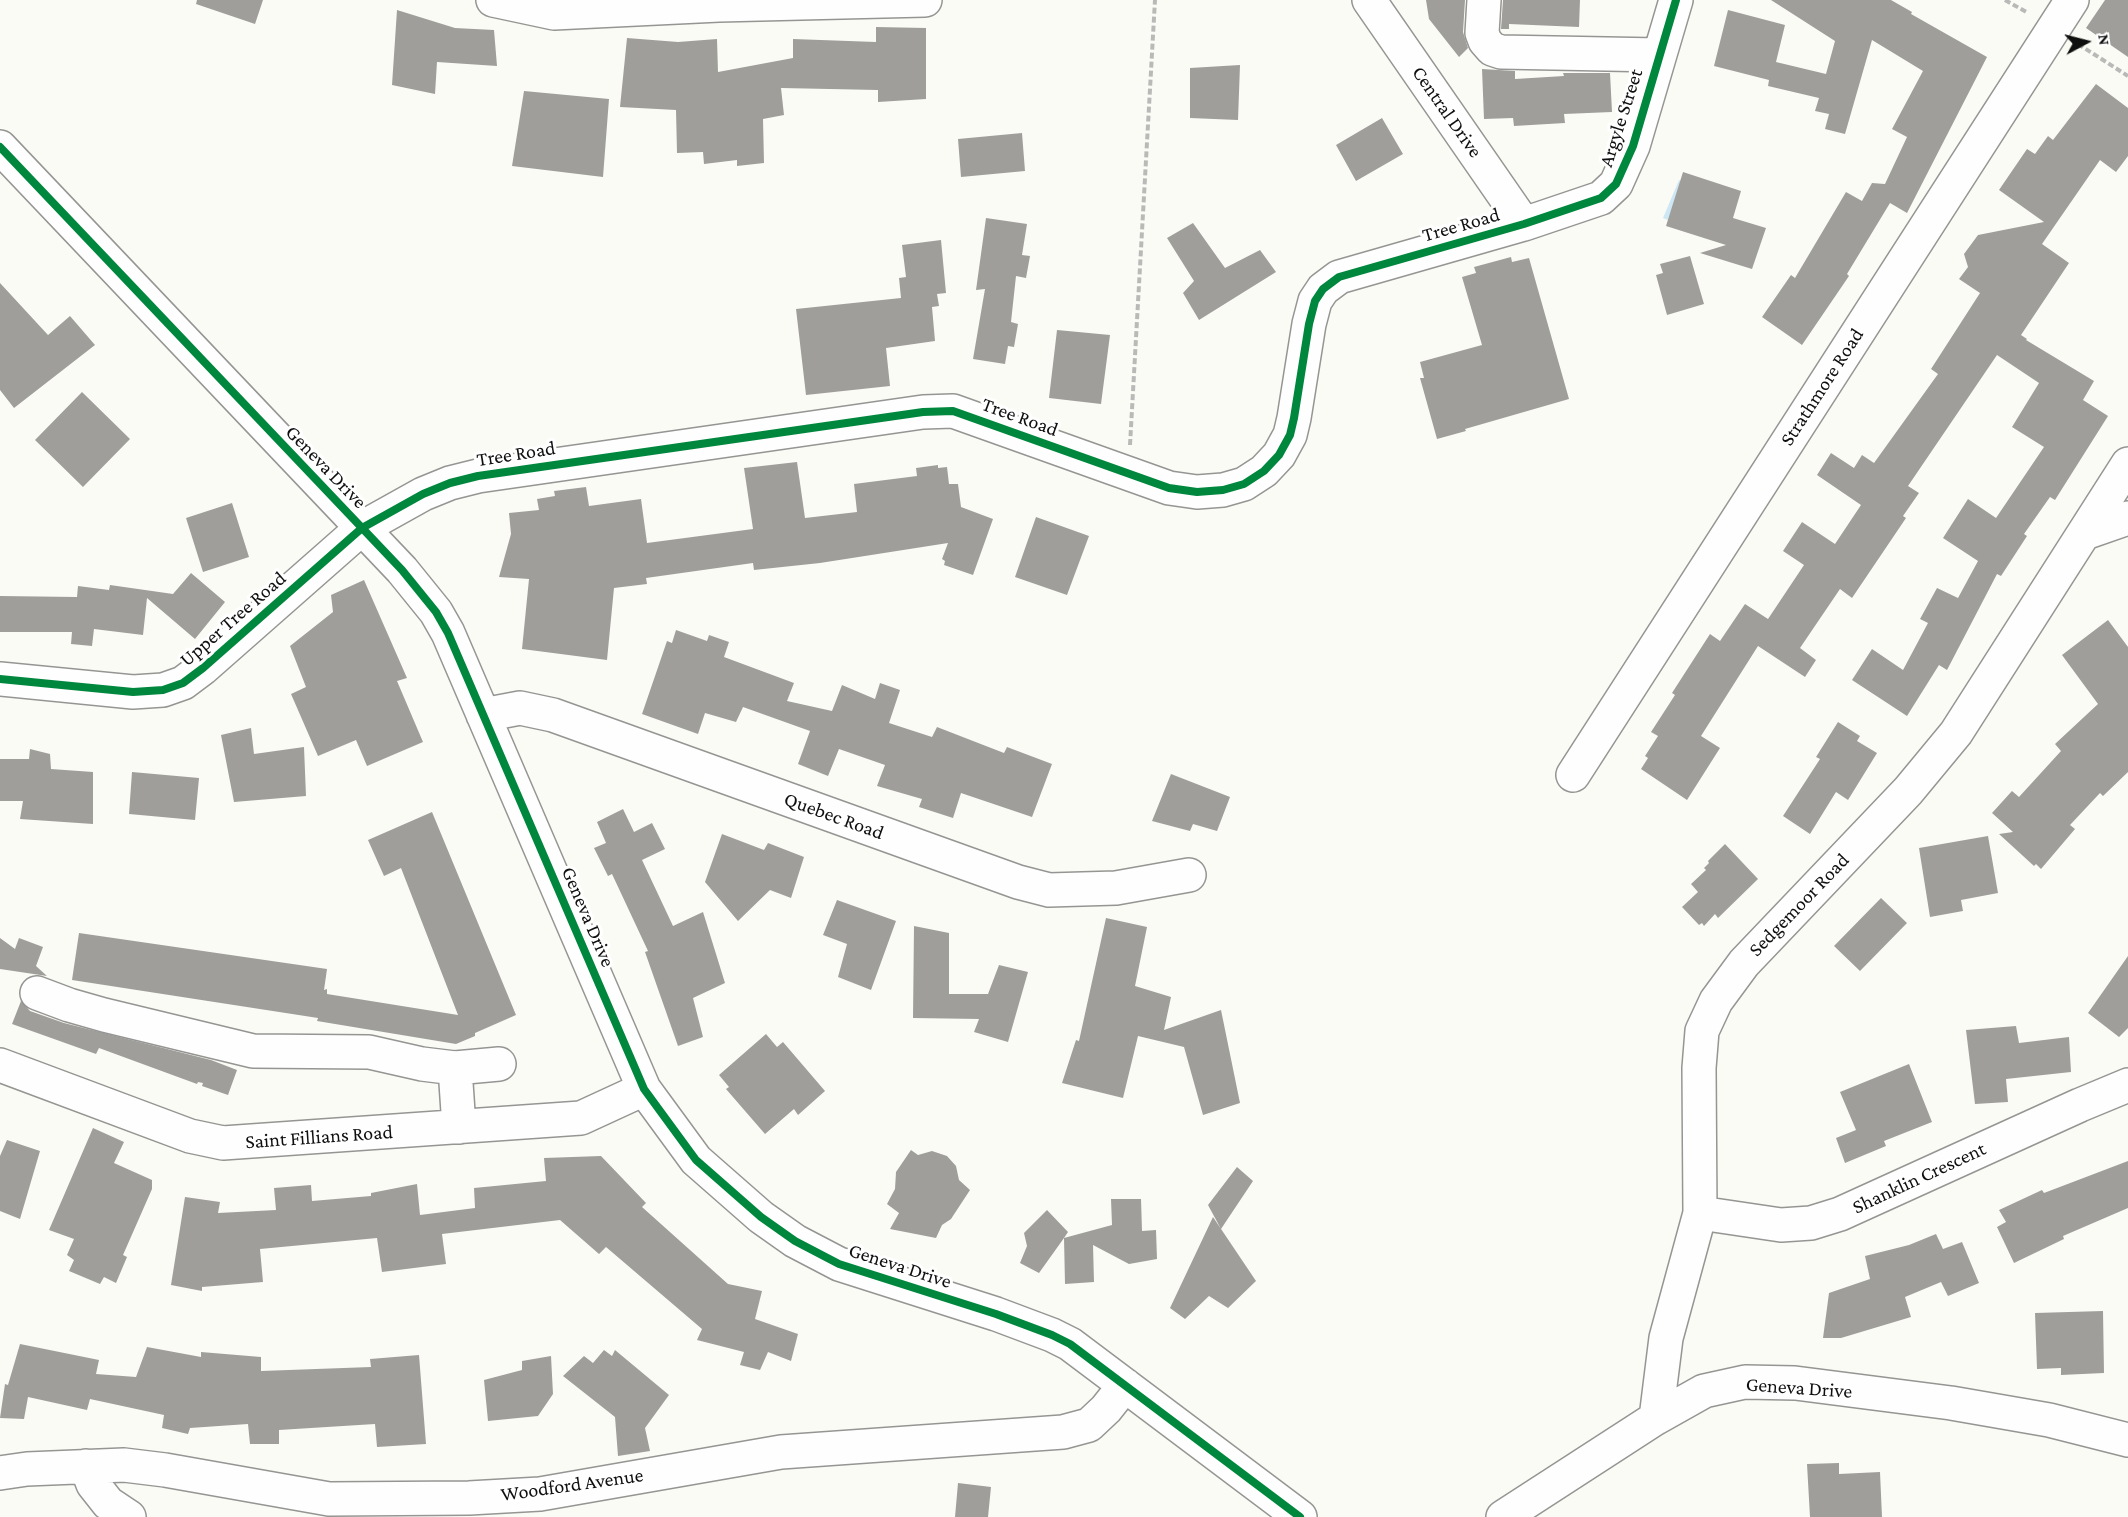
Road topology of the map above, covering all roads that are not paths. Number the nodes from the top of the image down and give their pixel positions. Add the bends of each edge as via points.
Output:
1 (493, 0) edge
2 (925, 0) edge
3 (1369, 0) edge
4 (1484, 0) edge
5 (1676, 0) edge
6 (2072, 0) edge
7 (719, 3) edge
8 (1659, 56) junction
9 (0, 147) edge
10 (1524, 224) junction
11 (2128, 464) edge
12 (2128, 518) edge
13 (362, 528) junction
14 (2085, 533) junction
15 (0, 679) edge
16 (483, 715) junction
17 (1573, 775) dead end
18 (1189, 875) dead end
19 (37, 993) dead end
20 (499, 1064) dead end
21 (0, 1065) edge
22 (455, 1068) junction
23 (2128, 1085) edge
24 (644, 1089) junction
25 (459, 1127) junction
26 (1700, 1214) junction
27 (1125, 1385) junction
28 (1656, 1418) junction
29 (2128, 1440) edge
30 (86, 1466) junction
31 (0, 1473) edge
32 (129, 1517) edge
33 (1300, 1517) edge
34 (1503, 1517) edge

1 - 7 street via 554,13
2 - 7 street
3 - 10 street, Central Drive
4 - 8 street via 1482,33 1492,49 1501,52
5 - 8 street, Argyle Street
6 - 17 street, Strathmore Road
8 - 10 street, Argyle Street via 1633,146 1616,184 1601,198
9 - 13 street, Geneva Drive
10 - 13 street, Tree Road via 1339,277 1323,289 1309,324 1290,435 1264,471 1244,484 1223,490 1168,488 953,411 923,412 478,476 423,494
11 - 14 street, Sedgemoor Road
12 - 14 street
13 - 15 street, Upper Tree Road via 183,683 163,690 133,692
13 - 16 street, Geneva Drive via 436,612
14 - 26 street, Sedgemoor Road via 1956,733 1908,791 1744,963 1716,1001 1701,1040
16 - 18 street, Quebec Road via 520,708 553,715 1050,890 1116,888
16 - 24 street, Geneva Drive
19 - 22 street via 104,1015 252,1051 369,1053
20 - 22 street
21 - 25 street, Saint Fillians Road via 190,1136 223,1143
22 - 25 street
23 - 26 street, Shanklin Crescent via 1840,1214 1811,1223 1781,1225
24 - 25 street, Saint Fillians Road via 581,1118
24 - 27 street, Geneva Drive via 696,1160 795,1241 840,1264 1053,1335
26 - 28 street, Sedgemoor Road via 1666,1338
27 - 30 street, Woodford Avenue via 1089,1425 1063,1432 781,1452 540,1494 328,1499 165,1470
27 - 33 street, Geneva Drive
28 - 29 street, Geneva Drive via 1704,1391 1745,1382 1795,1383 1962,1405 2049,1420
28 - 34 street, Geneva Drive
30 - 31 street, Woodford Avenue
30 - 32 street via 93,1484 108,1503

